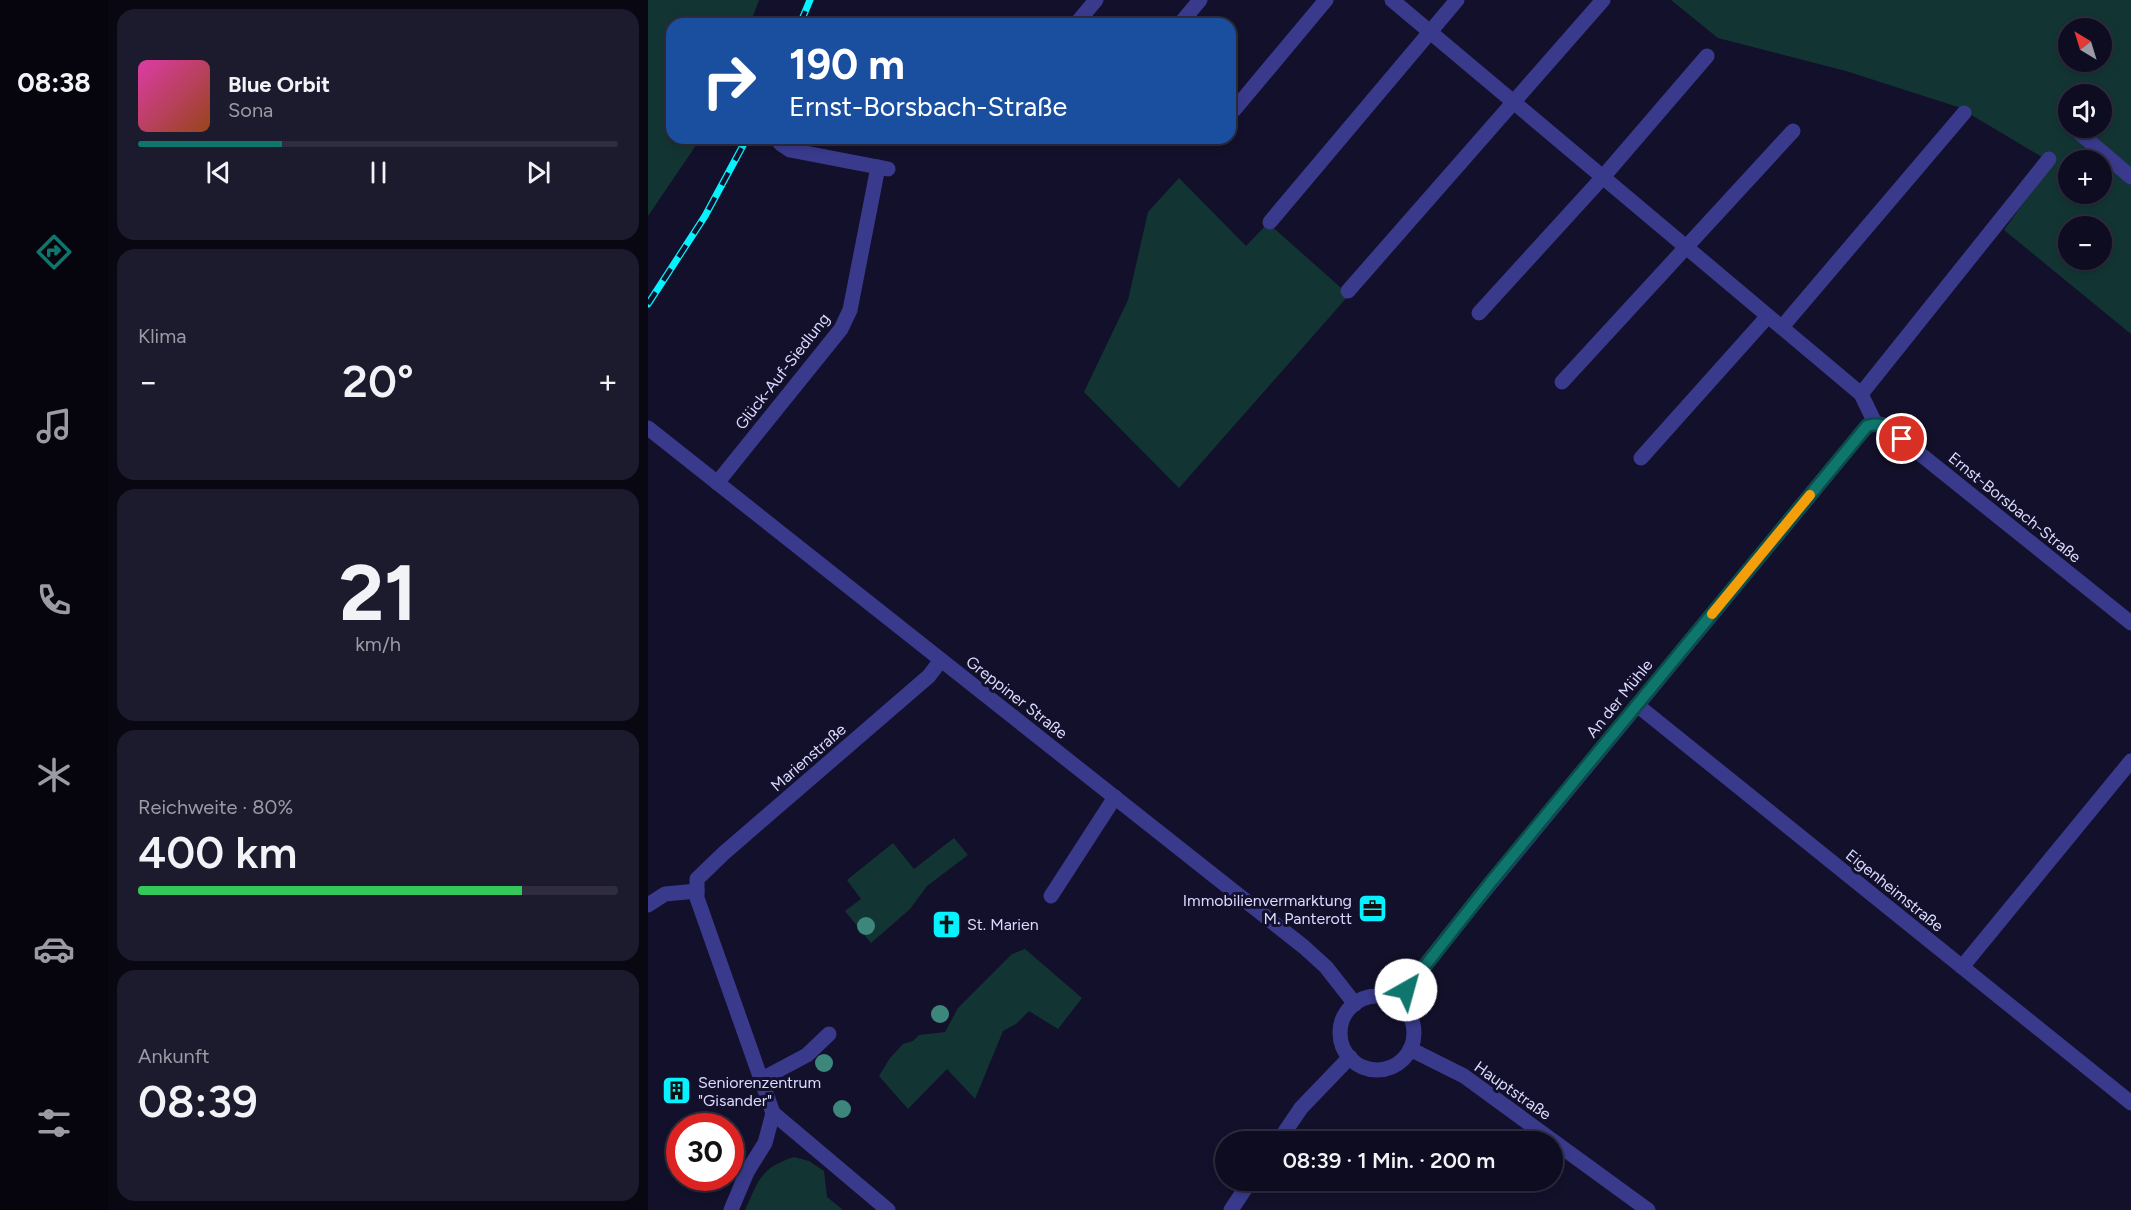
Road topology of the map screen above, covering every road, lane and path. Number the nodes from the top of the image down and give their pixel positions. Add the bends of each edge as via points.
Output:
1 (1096, 0) edge
2 (1200, 0) edge
3 (1326, 0) edge
4 (1392, 0) edge
5 (1457, 0) edge
6 (1603, 0) edge
7 (1081, 18) edge
8 (1185, 18) edge
9 (1431, 33) junction
10 (1707, 56) dead end
11 (1513, 102) junction
12 (1236, 108) edge
13 (1964, 113) dead end
14 (1793, 131) dead end
15 (2086, 138) edge
16 (783, 144) edge
17 (2049, 159) dead end
18 (1603, 177) junction
19 (2131, 177) edge
20 (1270, 222) dead end
21 (1687, 248) junction
22 (1348, 291) dead end
23 (1479, 313) dead end
24 (1767, 316) junction
25 (1782, 327) junction
26 (1562, 382) dead end
27 (1861, 394) junction
28 (1875, 423) junction
29 (648, 428) edge
30 (1641, 458) dead end
31 (717, 483) junction
32 (2131, 623) edge
33 (941, 660) junction
34 (1637, 705) junction
35 (2131, 760) edge
36 (1115, 797) junction
37 (697, 885) junction
38 (1051, 896) dead end
39 (648, 906) edge
40 (1962, 968) junction
41 (1396, 1002) junction
42 (1355, 1004) junction
43 (829, 1034) dead end
44 (1410, 1049) junction
45 (1350, 1057) junction
46 (762, 1079) junction
47 (2131, 1103) edge
48 (773, 1113) junction
49 (1285, 1131) edge
50 (1244, 1191) edge
51 (731, 1210) edge
52 (888, 1210) edge
53 (1231, 1210) edge
54 (1648, 1210) edge

1 - 7 street
2 - 8 street
3 - 12 street
4 - 9 street
5 - 9 street
6 - 11 street
9 - 11 street
9 - 20 street
10 - 18 street
11 - 18 street
11 - 22 street
13 - 25 street
14 - 21 street
15 - 19 street
16 - 31 street, Glück-Auf-Siedlung via 790,150 883,168 850,310 841,329
17 - 27 street
18 - 21 street
18 - 23 street
21 - 24 street
21 - 26 street
24 - 25 street
24 - 30 street
25 - 27 street
27 - 28 street
28 - 32 street, Ernst-Borsbach-Straße via 1884,424
28 - 34 street, An der Mühle via 1867,426
29 - 31 street, Greppiner Straße
31 - 33 street, Greppiner Straße
33 - 36 street, Greppiner Straße
33 - 37 street, Marienstraße via 929,676 724,853
34 - 40 street, Eigenheimstraße
34 - 41 street, An der Mühle
35 - 40 street
36 - 38 street
36 - 42 street, Greppiner Straße via 1304,946
37 - 39 street via 665,894
37 - 46 street via 697,898
40 - 47 street, Eigenheimstraße
41 - 42 street via 1372,996
41 - 44 street via 1412,1022 1414,1036
42 - 45 street via 1341,1029 1343,1047
43 - 46 street via 807,1055
44 - 45 street via 1399,1063 1382,1070 1364,1067
44 - 54 street, Hauptstraße via 1473,1082
45 - 49 street via 1301,1108
46 - 48 street
48 - 51 street via 765,1143
48 - 52 street
50 - 53 street

